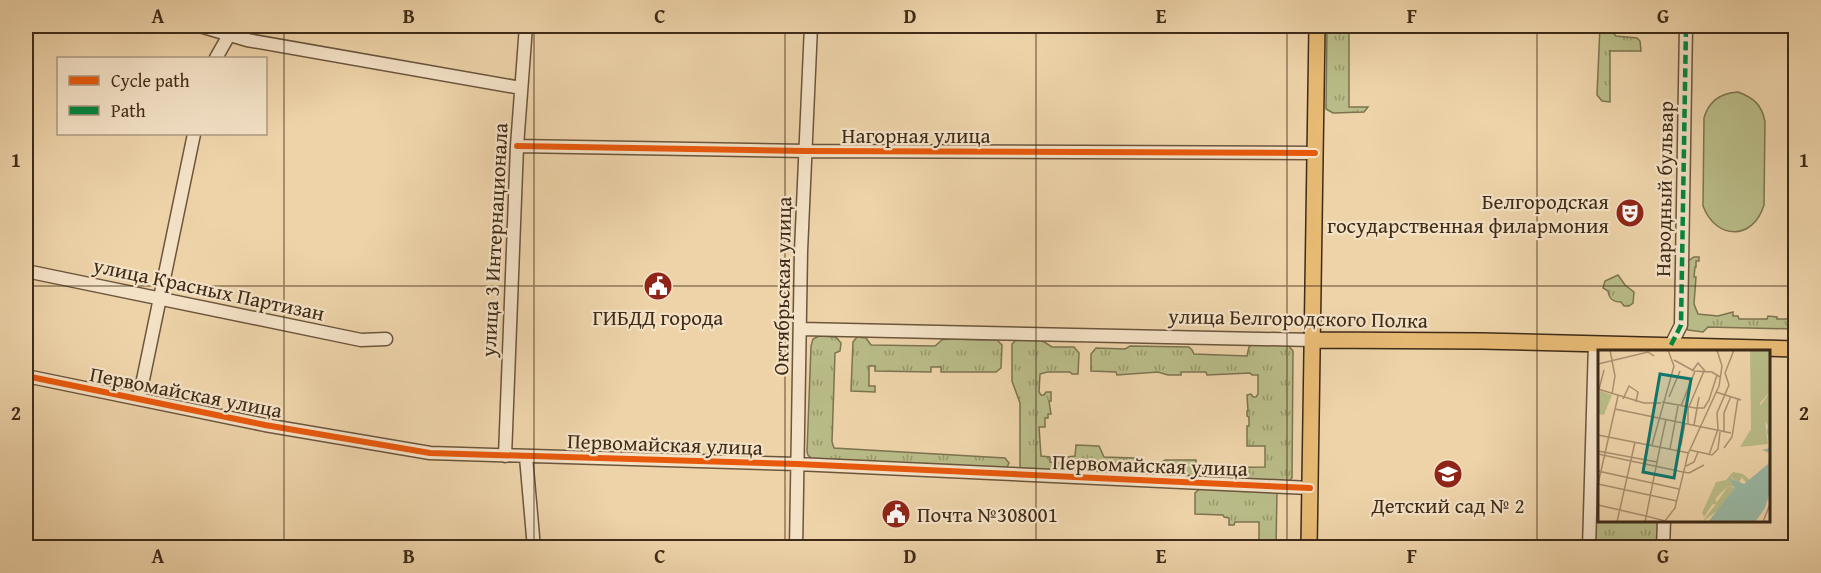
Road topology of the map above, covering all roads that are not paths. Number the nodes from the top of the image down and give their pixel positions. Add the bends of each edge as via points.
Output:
1 (200, 26) edge
2 (526, 26) edge
3 (811, 26) edge
4 (1317, 26) edge
5 (1686, 26) edge
6 (229, 35) junction
7 (217, 57) edge
8 (521, 88) junction
9 (194, 135) edge
10 (517, 146) junction
11 (806, 151) junction
12 (1315, 153) junction
13 (26, 271) edge
14 (160, 300) junction
15 (801, 329) junction
16 (386, 339) dead end
17 (1312, 340) junction
18 (1595, 343) junction
19 (1671, 348) edge
20 (1796, 349) edge
21 (26, 376) edge
22 (139, 399) junction
23 (505, 456) junction
24 (526, 457) junction
25 (797, 464) junction
26 (1310, 488) junction
27 (1664, 522) edge
28 (534, 548) edge
29 (796, 548) edge
30 (1309, 548) edge
31 (1589, 548) edge
32 (1663, 548) edge

1 - 6 street
2 - 8 street, улица 3 Интернационала
3 - 11 street, Октябрьская улица
4 - 12 main road
5 - 19 street, Народный бульвар via 1681,325
6 - 7 street
6 - 8 street
8 - 10 street, улица 3 Интернационала
9 - 14 street
10 - 11 street, Нагорная улица
10 - 23 street, улица 3 Интернационала
11 - 12 street, Нагорная улица
11 - 15 street, Октябрьская улица
12 - 17 main road
13 - 14 street, улица Красных Партизан
14 - 16 street, улица Красных Партизан via 361,340
14 - 22 street
15 - 17 street, улица Белгородского Полка
15 - 25 street, Октябрьская улица
17 - 18 main road, улица Белгородского Полка
17 - 26 main road
18 - 19 main road, улица Белгородского Полка
18 - 31 street
19 - 20 main road, улица Белгородского Полка
21 - 22 street, Первомайская улица
22 - 23 street, Первомайская улица via 430,453
23 - 24 street, Первомайская улица
24 - 25 street, Первомайская улица
24 - 28 street
25 - 26 street, Первомайская улица
25 - 29 street, Октябрьская улица
26 - 30 main road
27 - 32 street

